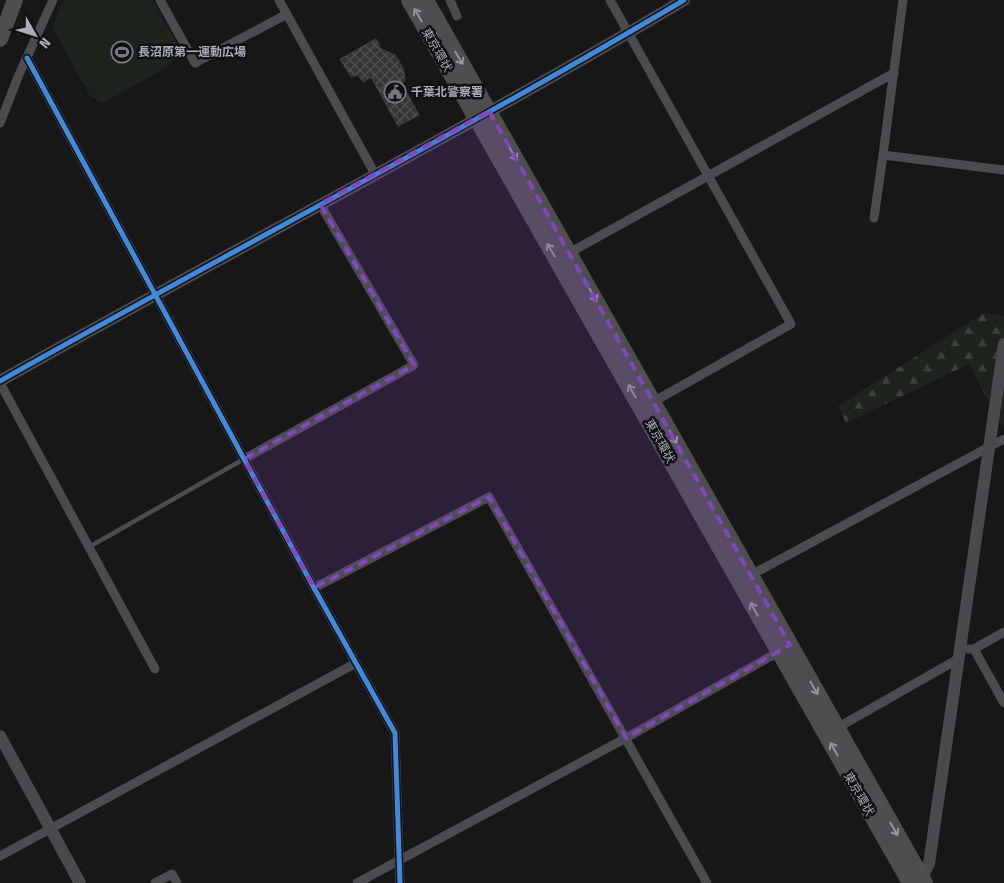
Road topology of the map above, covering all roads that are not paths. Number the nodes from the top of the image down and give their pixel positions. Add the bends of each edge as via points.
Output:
1 (15, 0) edge
2 (160, 0) edge
3 (279, 0) edge
4 (409, 0) edge
5 (426, 0) edge
6 (450, 0) edge
7 (610, 0) edge
8 (684, 0) edge
9 (903, 0) edge
10 (50, 1) edge
11 (287, 14) junction
12 (456, 16) dead end
13 (629, 33) junction
14 (0, 38) edge
15 (27, 58) junction
16 (894, 73) junction
17 (483, 115) junction
18 (0, 123) edge
19 (883, 155) junction
20 (1004, 170) edge
21 (375, 174) junction
22 (708, 176) junction
23 (320, 204) junction
24 (874, 218) dead end
25 (570, 254) junction
26 (154, 294) junction
27 (1004, 344) edge
28 (0, 382) edge
29 (653, 402) junction
30 (1004, 439) edge
31 (988, 448) junction
32 (244, 459) junction
33 (89, 547) junction
34 (751, 576) junction
35 (314, 588) junction
36 (1004, 632) edge
37 (784, 649) junction
38 (974, 649) junction
39 (958, 654) junction
40 (356, 663) junction
41 (155, 669) dead end
42 (1004, 703) edge
43 (837, 728) junction
44 (0, 736) edge
45 (626, 738) junction
46 (51, 828) junction
47 (0, 856) edge
48 (400, 860) junction
49 (918, 880) edge
50 (80, 883) edge
51 (155, 883) edge
52 (177, 883) edge
53 (357, 883) edge
54 (400, 883) edge
55 (706, 883) edge

1 - 14 highway
2 - 11 street via 195,64
3 - 11 street
17 -> 4 highway, 東京環状
5 -> 17 highway, 東京環状
6 - 12 street
7 - 13 street
8 - 13 street
9 - 16 street
10 - 15 street
11 - 21 street
13 - 17 street
13 - 22 street
15 - 18 street
15 - 26 street
16 - 19 street
16 - 22 street
17 - 21 street
17 -> 25 highway, 東京環状
37 -> 17 highway, 東京環状
19 - 20 street
19 - 24 street
21 - 23 street
22 - 25 street
22 - 29 street via 791,324
23 - 26 street
23 - 32 street via 414,364
25 -> 29 highway, 東京環状
26 - 28 street
26 - 32 street
27 - 31 street
28 - 33 street
29 -> 34 highway, 東京環状
30 - 31 street
31 - 34 street
31 - 39 street
32 - 33 lane
32 - 35 street
33 - 41 street
34 - 37 highway, 東京環状
35 - 40 street
35 - 45 street via 489,497
36 - 38 street
37 -> 43 highway, 東京環状
37 - 45 street
49 -> 37 highway, 東京環状
38 - 39 street
38 - 42 street
39 - 43 street
39 - 49 street via 929,864
40 - 46 street
40 - 48 street via 395,733
43 -> 49 highway, 東京環状
44 - 46 street
45 - 48 street
45 - 55 street
46 - 47 street
46 - 50 street
48 - 53 street
48 - 54 street
51 - 52 street via 172,874

